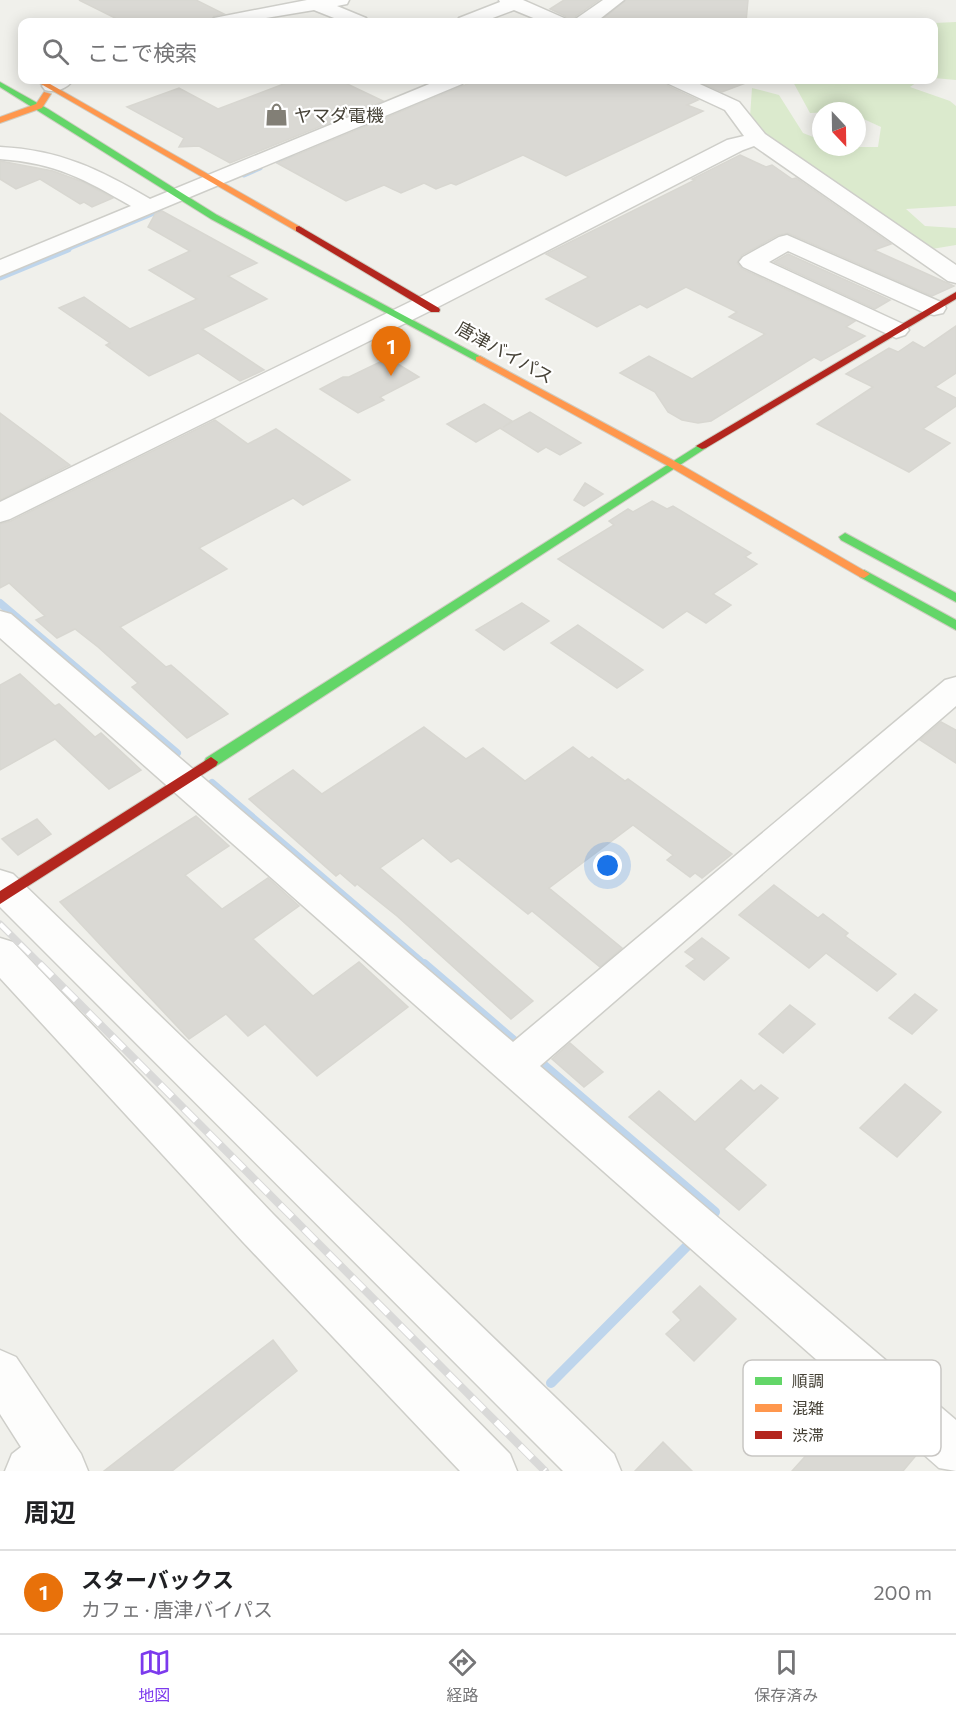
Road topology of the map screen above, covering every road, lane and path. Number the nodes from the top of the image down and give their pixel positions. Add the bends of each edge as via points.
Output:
1 (340, 0) edge
2 (615, 0) edge
3 (511, 2) edge
4 (316, 4) junction
5 (234, 18) edge
6 (349, 18) edge
7 (475, 18) edge
8 (548, 18) edge
9 (590, 18) edge
10 (0, 84) edge
11 (45, 84) edge
12 (50, 84) edge
13 (54, 84) edge
14 (445, 84) edge
15 (685, 84) edge
16 (18, 93) junction
17 (0, 99) edge
18 (39, 106) junction
19 (0, 120) edge
20 (757, 139) junction
21 (0, 153) edge
22 (215, 180) junction
23 (177, 195) junction
24 (148, 207) junction
25 (956, 252) edge
26 (928, 258) junction
27 (0, 269) edge
28 (956, 276) edge
29 (956, 295) edge
30 (934, 308) junction
31 (435, 310) junction
32 (401, 316) junction
33 (896, 330) junction
34 (674, 465) junction
35 (0, 513) edge
36 (836, 532) dead end
37 (956, 598) edge
38 (0, 621) edge
39 (956, 626) edge
40 (956, 688) edge
41 (183, 781) junction
42 (3, 892) edge
43 (0, 953) edge
44 (524, 1056) junction
45 (851, 1360) edge
46 (0, 1373) edge
47 (941, 1438) edge
48 (956, 1451) edge
49 (49, 1465) edge
50 (493, 1471) edge
51 (597, 1471) edge

1 - 4 street
2 - 9 street
3 - 7 street
3 - 8 street
4 - 5 street
4 - 6 street
10 - 16 main road, 唐津バイパス
11 - 16 main road
12 - 18 main road
13 - 22 main road
14 - 22 street
15 - 20 street via 732,106
16 - 17 main road
16 - 18 main road, 唐津バイパス
18 - 19 main road
18 - 23 main road, 唐津バイパス
20 - 26 street
20 - 31 street via 735,145
21 - 24 street via 53,158 79,167
22 - 23 street
22 - 31 main road
23 - 24 street
23 - 32 main road, 唐津バイパス
24 - 27 street
25 - 26 street
26 - 28 street
29 - 30 main road
30 - 33 main road
30 - 33 street via 787,242 751,262
31 - 32 street
32 - 34 main road, 唐津バイパス
32 - 35 street
33 - 34 main road
34 - 39 main road, 唐津バイパス
34 - 41 main road
36 - 37 main road
38 - 41 street
40 - 44 street
41 - 42 main road
41 - 44 street
42 - 51 street
43 - 50 street
44 - 45 street via 702,1231
46 - 49 street
47 - 48 street

